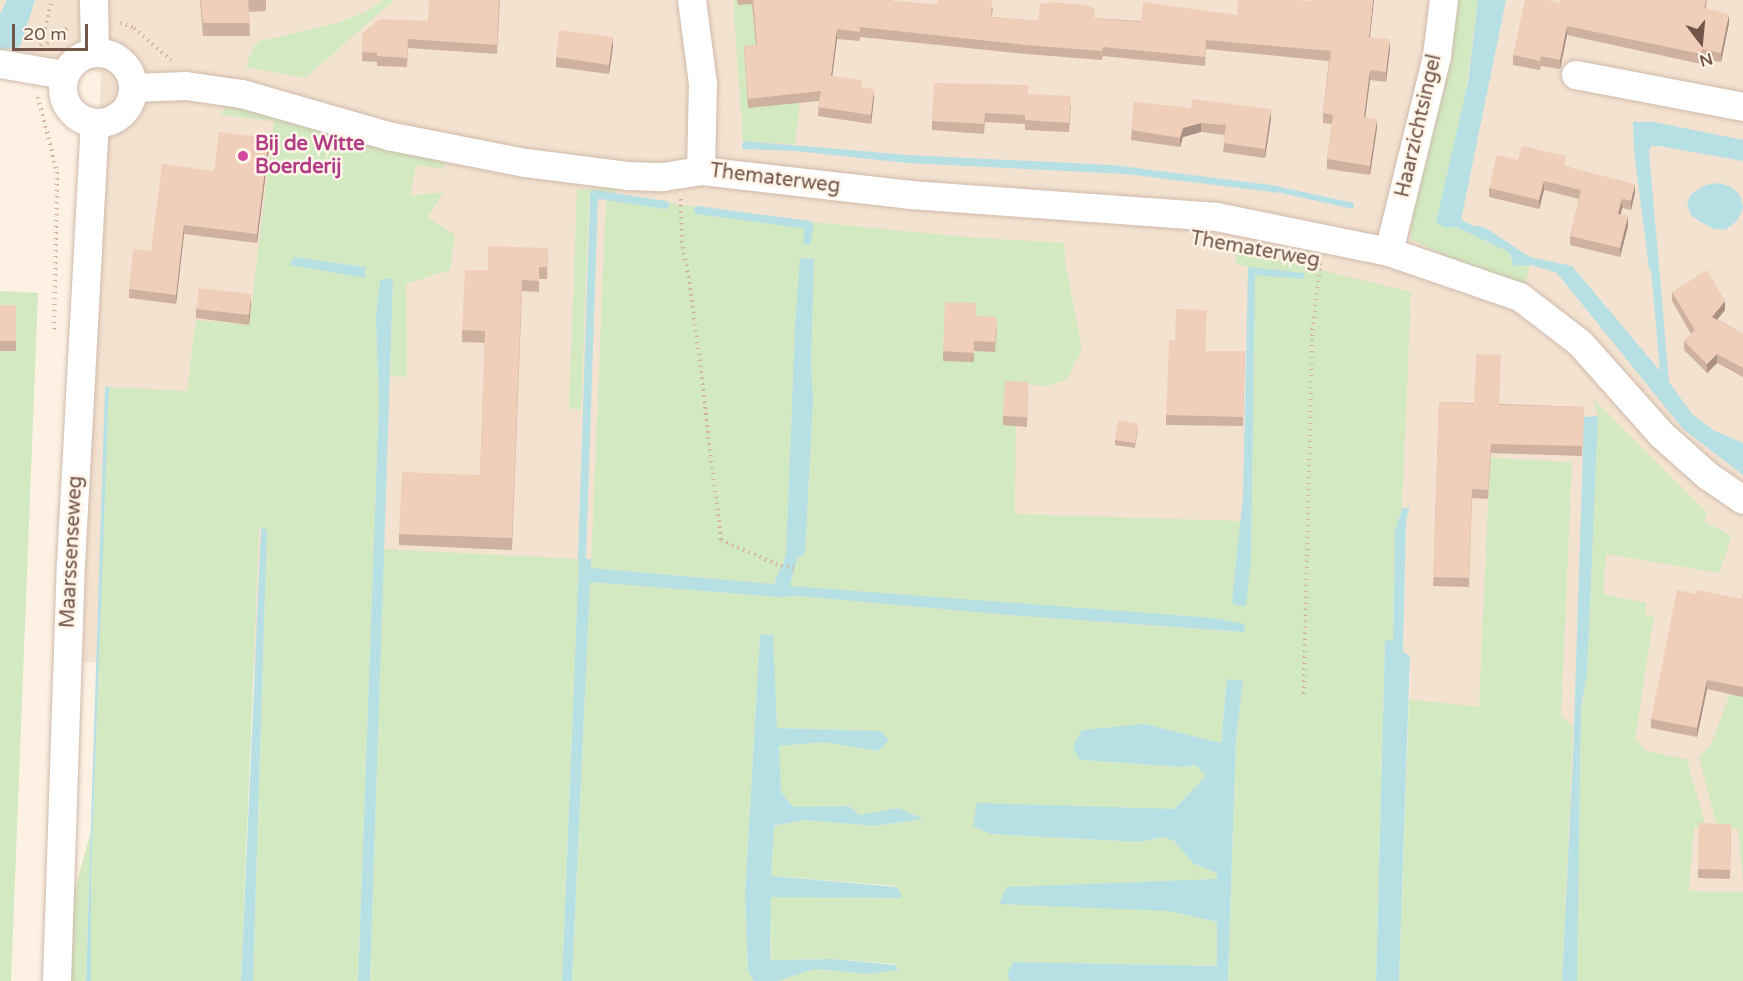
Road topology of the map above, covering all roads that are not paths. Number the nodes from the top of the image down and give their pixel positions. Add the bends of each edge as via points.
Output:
1 (692, 0) edge
2 (1444, 0) edge
3 (94, 10) edge
4 (95, 52) junction
5 (0, 64) edge
6 (64, 75) junction
7 (1576, 75) dead end
8 (133, 88) junction
9 (1743, 107) edge
10 (95, 124) junction
11 (692, 172) junction
12 (1389, 252) junction
13 (1743, 500) edge
14 (57, 981) edge

1 - 11 street via 703,83
2 - 12 street, Haarzichtsingel via 1437,56
3 - 4 street
4 - 6 street via 71,64
4 - 8 street via 106,53 126,66
5 - 6 street
6 - 10 street via 63,97 68,107 84,121
7 - 9 street
8 - 10 street via 132,99 117,118
8 - 11 street, Thematerweg via 186,86 242,94 388,136 526,163 628,176
10 - 14 street, Maarssenseweg via 71,564
11 - 12 street, Thematerweg via 911,195 1217,217
12 - 13 street, Thematerweg via 1520,297 1580,343 1662,435 1708,476

